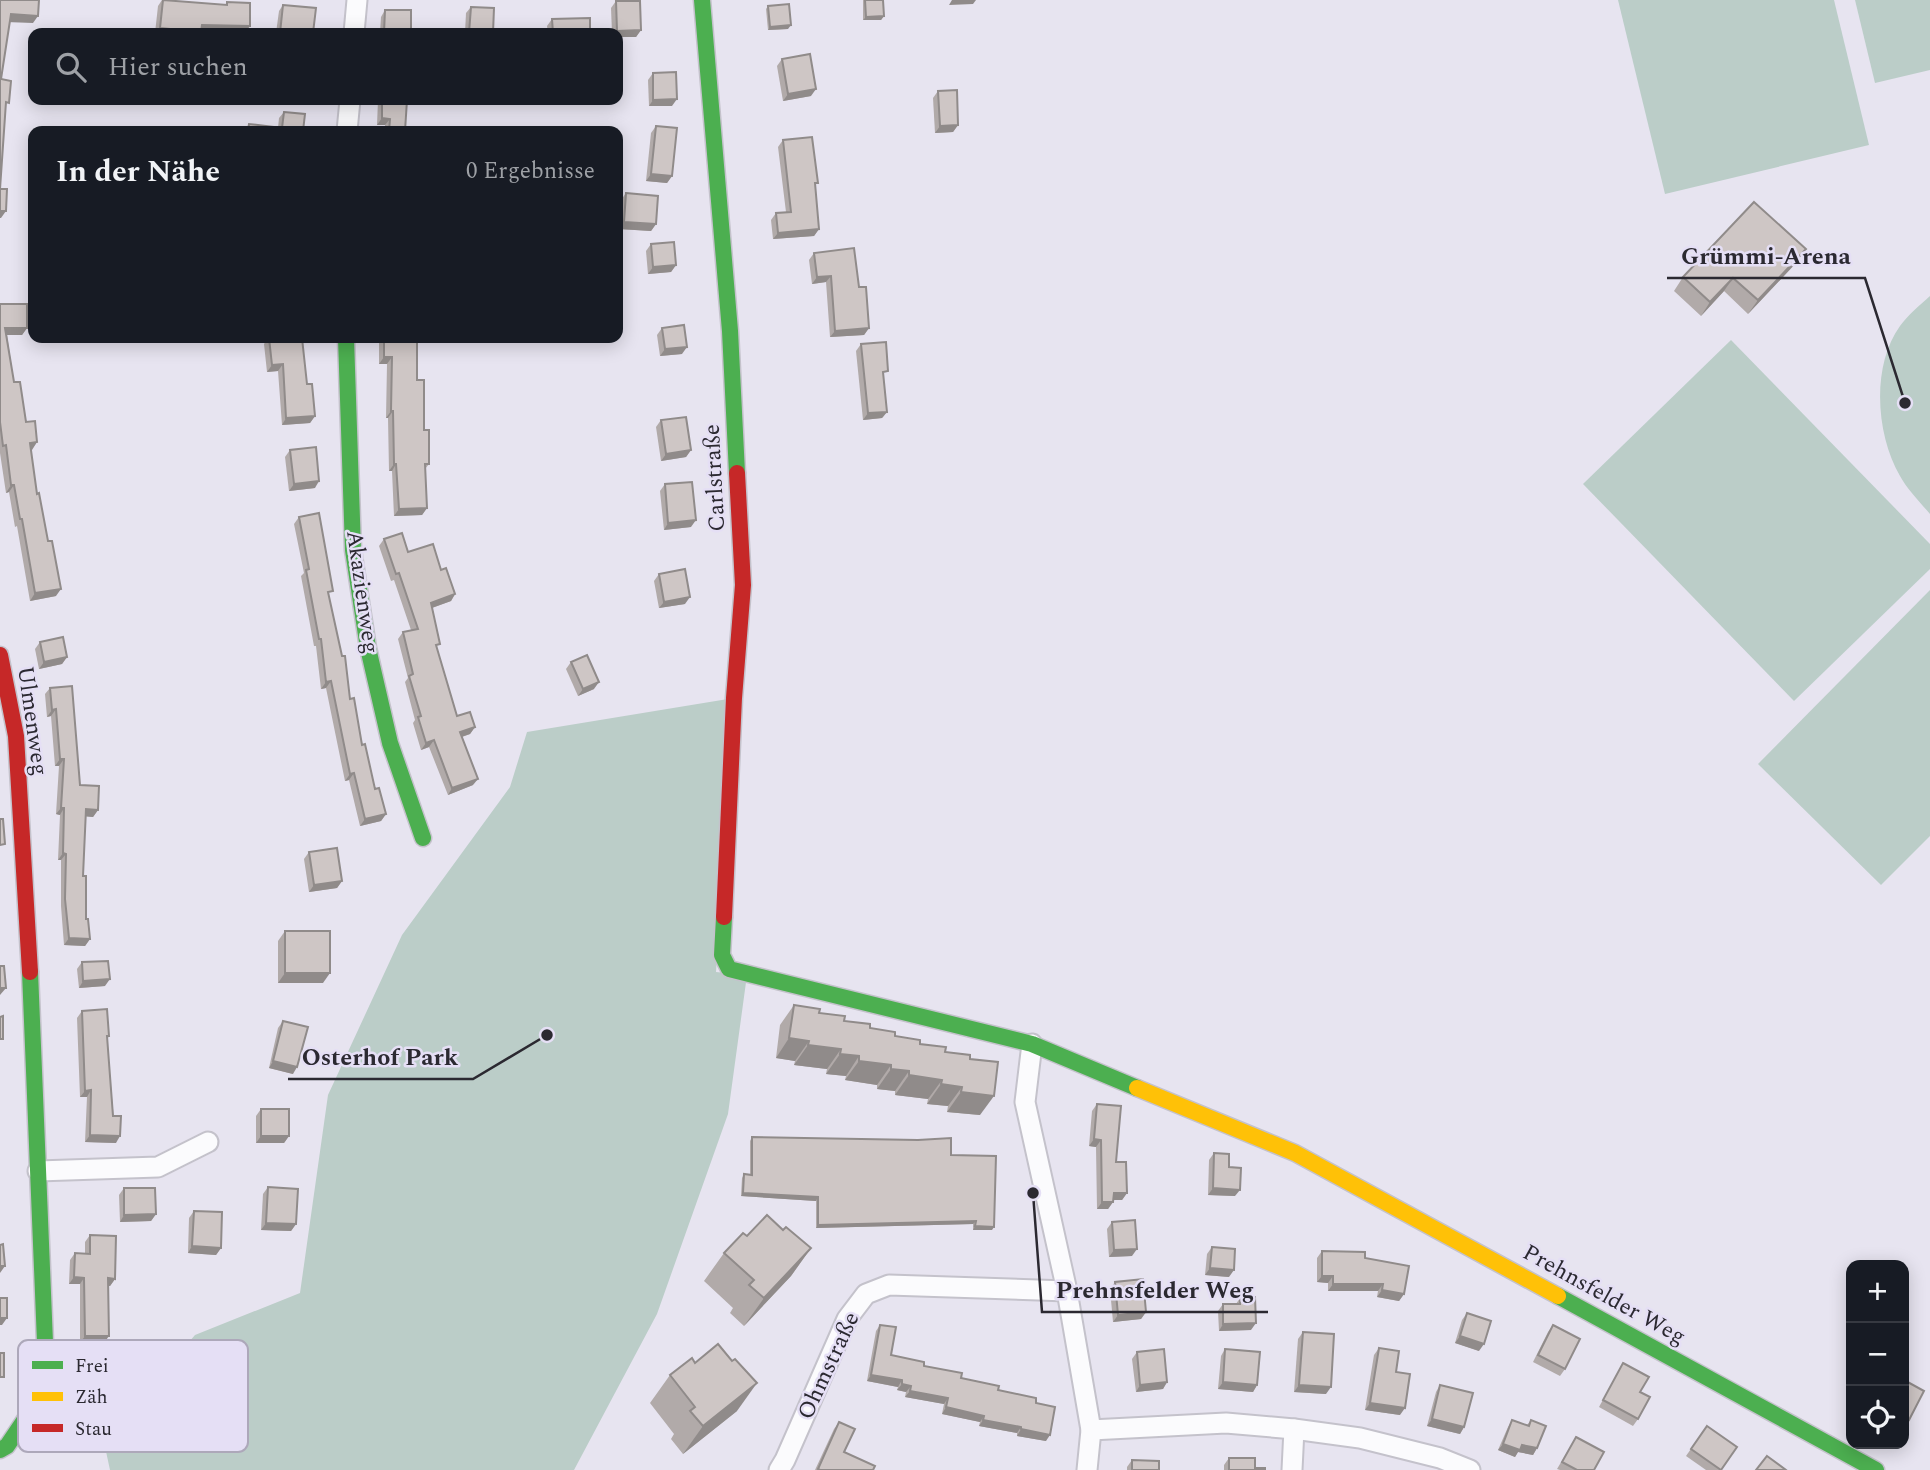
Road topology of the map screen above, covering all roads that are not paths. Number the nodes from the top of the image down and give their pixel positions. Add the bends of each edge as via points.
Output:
1 (357, 0) edge
2 (702, 0) edge
3 (354, 28) edge
4 (350, 105) edge
5 (348, 126) edge
6 (346, 343) edge
7 (0, 655) edge
8 (423, 838) dead end
9 (722, 955) joint
10 (1032, 1044) junction
11 (208, 1142) dead end
12 (38, 1171) junction
13 (1067, 1291) junction
14 (45, 1340) edge
15 (1294, 1429) junction
16 (18, 1430) edge
17 (1091, 1430) junction
18 (0, 1450) edge
19 (779, 1470) edge
20 (1087, 1470) edge
21 (1292, 1470) edge
22 (1470, 1470) edge
23 (1876, 1470) edge

1 - 3 street
2 - 9 street, Carlstraße via 730,331 743,585
4 - 5 street
6 - 8 street, Akazienweg via 353,550 368,648 390,743
7 - 12 street, Ulmenweg via 16,736
9 - 10 street, Prehnsfelder Weg via 729,968 747,975
10 - 13 street via 1025,1102
10 - 23 street, Prehnsfelder Weg via 1295,1153
11 - 12 street via 158,1167
12 - 14 street, Ulmenweg
13 - 17 street
13 - 19 street, Ohmstraße via 889,1285 866,1294 847,1319
15 - 17 street via 1226,1423
15 - 21 street
15 - 22 street via 1360,1438
16 - 18 street, Ulmenweg
17 - 20 street

